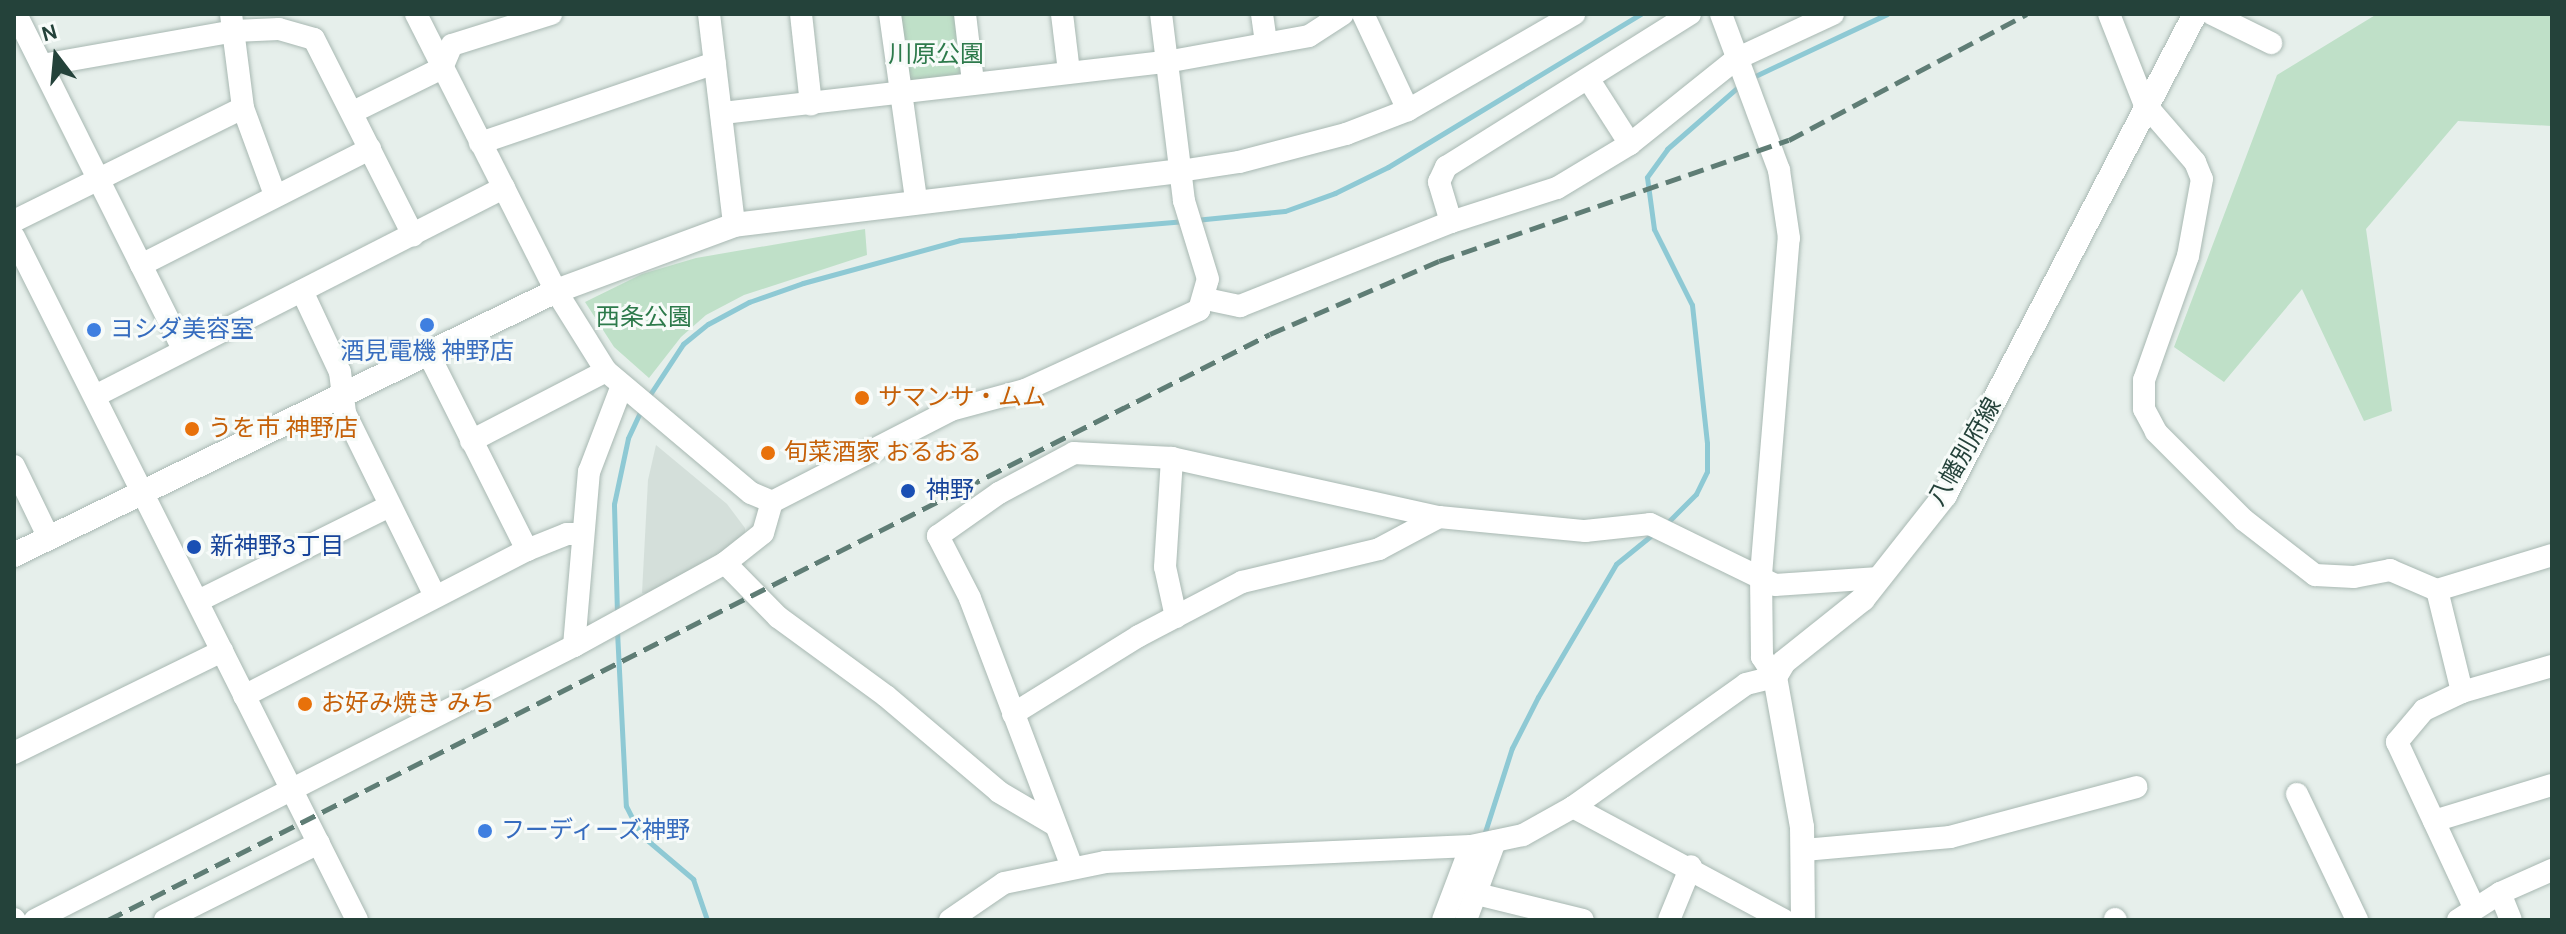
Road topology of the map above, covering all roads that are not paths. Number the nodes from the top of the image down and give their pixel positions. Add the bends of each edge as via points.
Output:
1 (16, 14) edge
2 (416, 14) edge
3 (551, 14) edge
4 (709, 14) edge
5 (801, 14) edge
6 (890, 14) edge
7 (965, 14) edge
8 (1062, 14) edge
9 (1161, 14) edge
10 (1262, 14) edge
11 (1343, 14) edge
12 (1363, 14) edge
13 (1574, 14) edge
14 (1690, 14) edge
15 (1721, 14) edge
16 (1833, 14) edge
17 (2109, 14) edge
18 (2195, 14) edge
19 (2212, 14) edge
20 (1551, 20) edge
21 (232, 22) edge
22 (1266, 43) junction
23 (2271, 43) dead end
24 (1166, 62) junction
25 (1737, 62) junction
26 (715, 63) junction
27 (42, 65) junction
28 (442, 68) junction
29 (1069, 72) junction
30 (1589, 80) junction
31 (973, 82) junction
32 (899, 94) junction
33 (2144, 103) junction
34 (811, 104) junction
35 (243, 108) junction
36 (1408, 110) junction
37 (355, 111) junction
38 (723, 113) junction
39 (480, 143) junction
40 (1630, 144) junction
41 (370, 149) junction
42 (1180, 171) junction
43 (97, 178) junction
44 (504, 188) junction
45 (275, 195) junction
46 (916, 199) junction
47 (14, 221) edge
48 (1451, 222) junction
49 (734, 225) junction
50 (413, 235) junction
51 (14, 237) edge
52 (141, 265) junction
53 (20, 266) edge
54 (302, 291) junction
55 (556, 291) junction
56 (1206, 299) junction
57 (183, 349) junction
58 (427, 351) junction
59 (614, 380) junction
60 (342, 392) junction
61 (95, 396) junction
62 (471, 441) junction
63 (1172, 458) junction
64 (14, 466) edge
65 (143, 494) junction
66 (772, 502) junction
67 (389, 506) junction
68 (1439, 517) junction
69 (580, 534) junction
70 (49, 538) junction
71 (527, 550) junction
72 (14, 555) edge
73 (2552, 555) edge
74 (725, 563) junction
75 (1761, 575) junction
76 (1879, 578) junction
77 (2437, 590) junction
78 (435, 596) junction
79 (198, 601) junction
80 (1176, 617) junction
81 (574, 646) junction
82 (222, 651) junction
83 (2552, 666) edge
84 (1775, 677) junction
85 (2462, 692) junction
86 (244, 696) junction
87 (1013, 714) junction
88 (14, 753) edge
89 (2552, 785) edge
90 (2136, 787) dead end
91 (290, 788) junction
92 (2297, 794) dead end
93 (1573, 807) junction
94 (2434, 821) junction
95 (1055, 825) junction
96 (1495, 841) junction
97 (319, 843) junction
98 (1471, 846) junction
99 (1804, 850) junction
100 (1691, 866) junction
101 (1072, 867) junction
102 (2552, 870) edge
103 (2500, 893) junction
104 (1477, 894) junction
105 (2466, 914) edge
106 (35, 920) edge
107 (165, 920) edge
108 (357, 920) edge
109 (950, 920) edge
110 (1443, 920) edge
111 (1466, 920) edge
112 (1583, 920) edge
113 (1669, 920) edge
114 (1784, 920) edge
115 (1803, 920) edge
116 (2357, 920) edge
117 (2511, 920) edge

1 - 27 street
2 - 28 street
3 - 28 street via 452,45
4 - 26 street
5 - 34 street
6 - 32 street
7 - 31 street
8 - 29 street
9 - 24 street
10 - 22 street
11 - 22 street via 1309,36
12 - 36 street
13 - 20 street
14 - 30 street
15 - 25 street
16 - 25 street
17 - 33 street
18 - 33 street, 八幡別府線
19 - 23 street
20 - 36 street
21 - 27 street
21 - 35 street
21 - 37 street via 314,39
22 - 24 street
24 - 29 street
24 - 42 street
25 - 40 street
25 - 75 street via 1779,170 1789,238
26 - 38 street
26 - 39 street
27 - 43 street
28 - 37 street
28 - 39 street
29 - 31 street
30 - 40 street
30 - 48 street via 1446,167 1439,182
31 - 32 street
32 - 34 street
32 - 46 street
33 - 76 street, 八幡別府線 via 2066,269 1945,495
33 - 77 street via 2195,162 2202,179 2188,256 2144,380 2144,409 2156,432 2244,520 2315,575 2354,577 2390,570
34 - 38 street
35 - 43 street
35 - 45 street
36 - 42 street via 1346,134 1239,162
37 - 41 street
38 - 49 street
39 - 44 street
40 - 48 street via 1557,188
41 - 45 street
41 - 50 street
42 - 46 street
42 - 56 street via 1208,279
43 - 47 street
43 - 52 street
44 - 50 street
44 - 55 street
45 - 52 street
46 - 49 street
48 - 56 street via 1240,306
49 - 55 street
50 - 54 street
51 - 53 street
52 - 57 street
53 - 61 street
54 - 57 street
54 - 60 street via 340,372
55 - 58 street
55 - 59 street
56 - 66 street via 1199,310 1111,352 1025,390 951,410
57 - 61 street
58 - 60 street
58 - 62 street
59 - 62 street
59 - 66 street via 751,493
59 - 69 street via 589,472
60 - 65 street
60 - 67 street via 345,413
61 - 65 street
62 - 71 street
63 - 68 street
63 - 80 street via 1165,567
63 - 87 street via 1074,453 999,493 938,536 970,598
64 - 70 street
65 - 70 street
65 - 79 street
66 - 74 street via 763,533
67 - 78 street
67 - 79 street
68 - 75 street via 1585,531 1650,524
68 - 80 street via 1379,549 1263,574
69 - 71 street
69 - 81 street
70 - 72 street
71 - 78 street
73 - 77 street
74 - 81 street
74 - 95 street via 778,617 886,696 999,792
75 - 76 street via 1775,585
75 - 84 street via 1762,657
76 - 84 street, 八幡別府線 via 1863,599 1784,662
77 - 85 street
78 - 86 street
79 - 82 street
80 - 87 street
81 - 91 street
82 - 86 street
82 - 88 street
83 - 85 street
84 - 93 street via 1746,684
84 - 99 street
85 - 94 street via 2424,710 2397,742
86 - 91 street
87 - 95 street
89 - 94 street
90 - 99 street via 1950,837
91 - 97 street
91 - 106 street
92 - 116 street
93 - 96 street via 1523,835
93 - 100 street
94 - 105 street
95 - 101 street
96 - 98 street
96 - 104 street
97 - 107 street
97 - 108 street
98 - 101 street
98 - 110 street
99 - 115 street
100 - 113 street
100 - 114 street
101 - 109 street via 1004,883
102 - 103 street
103 - 105 street
103 - 117 street
104 - 111 street
104 - 112 street

